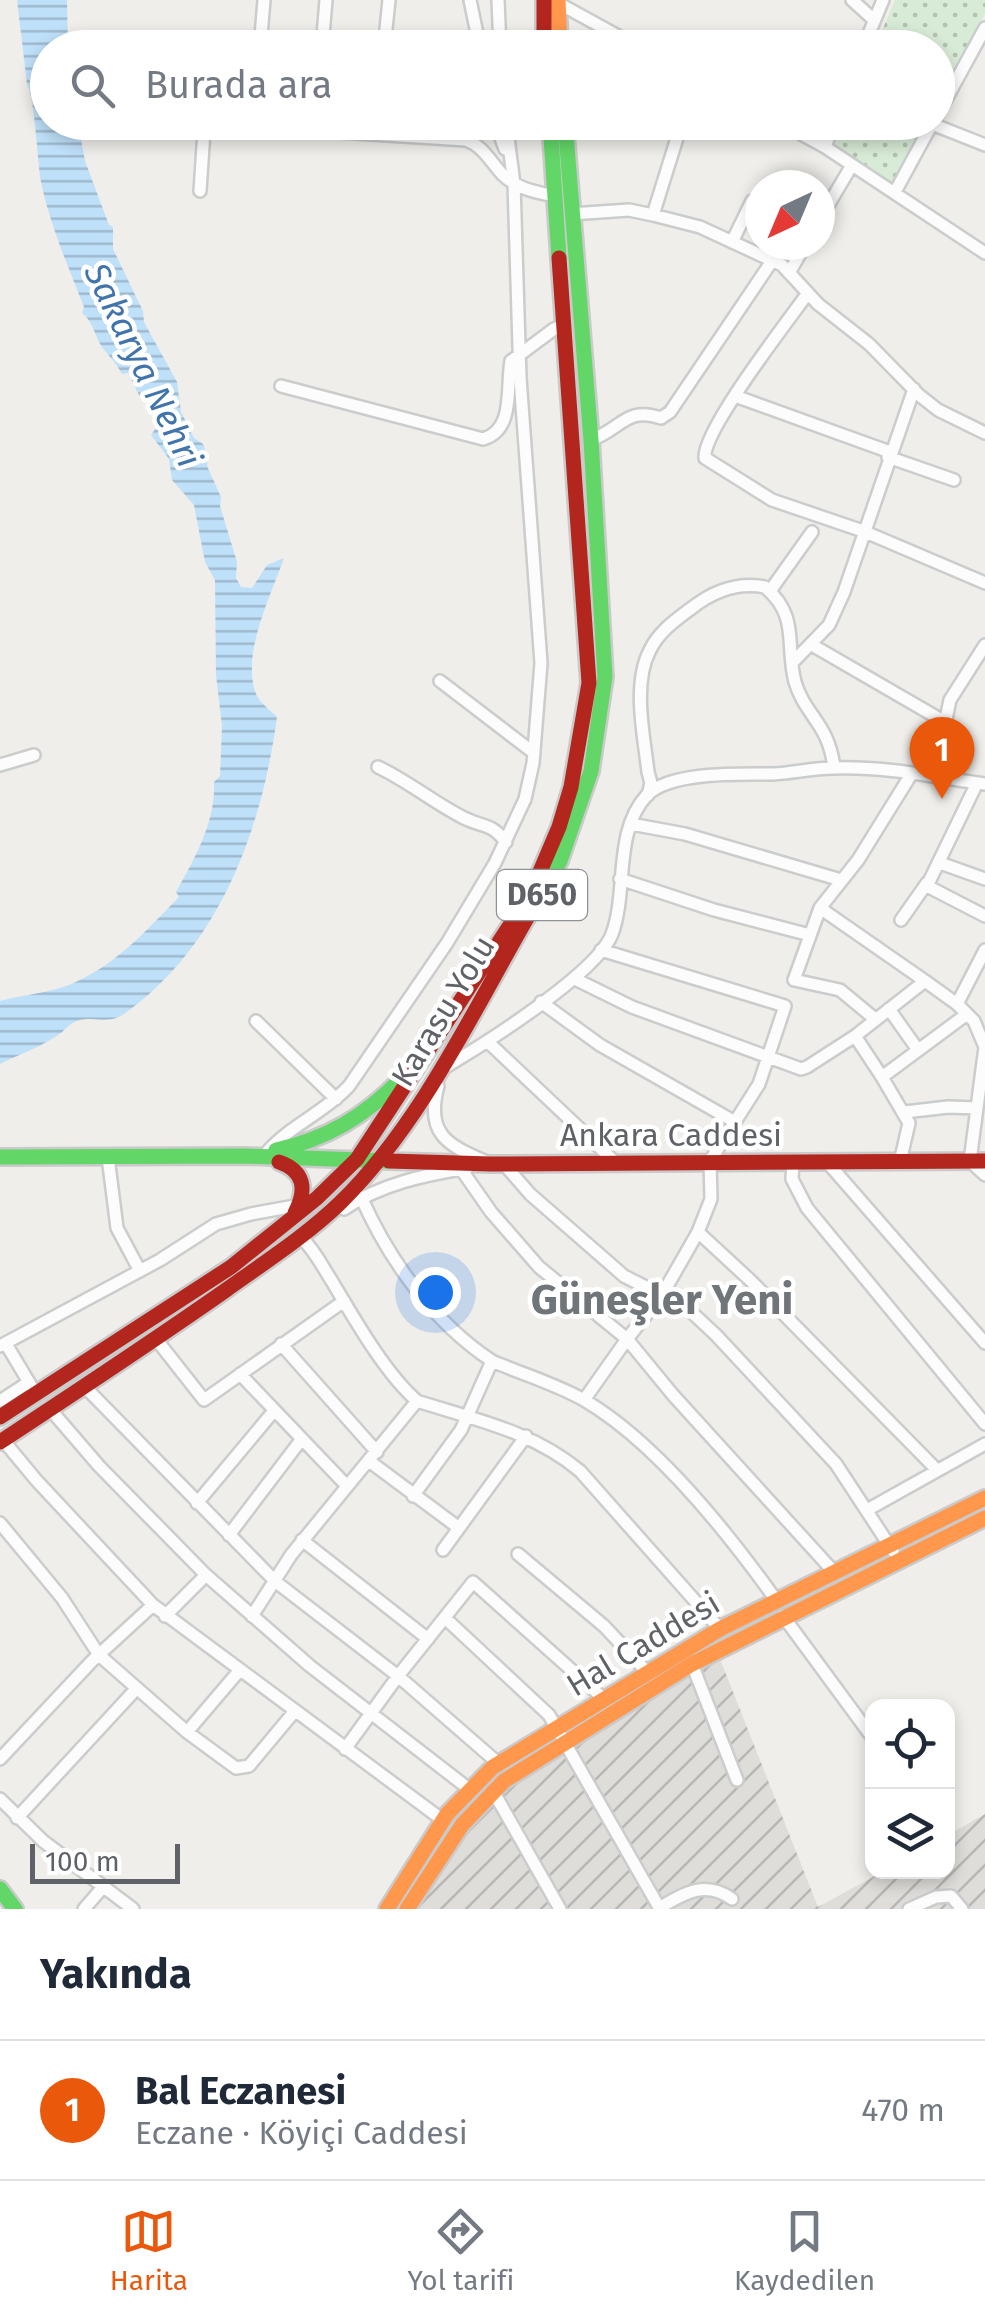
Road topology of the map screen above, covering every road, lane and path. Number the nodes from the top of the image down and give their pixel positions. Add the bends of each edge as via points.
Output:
1 (264, 0) edge
2 (326, 0) edge
3 (389, 0) edge
4 (470, 0) edge
5 (498, 0) edge
6 (852, 0) edge
7 (883, 0) edge
8 (553, 1) edge
9 (874, 20) junction
10 (985, 28) edge
11 (262, 30) edge
12 (324, 30) edge
13 (386, 30) edge
14 (476, 30) edge
15 (499, 30) edge
16 (547, 30) edge
17 (557, 30) edge
18 (607, 30) edge
19 (870, 30) edge
20 (955, 82) edge
21 (955, 130) edge
22 (203, 140) edge
23 (464, 140) edge
24 (502, 140) edge
25 (508, 140) edge
26 (551, 140) edge
27 (566, 140) edge
28 (676, 140) edge
29 (812, 140) edge
30 (828, 140) edge
31 (923, 140) edge
32 (985, 145) edge
33 (825, 147) junction
34 (852, 165) junction
35 (512, 166) junction
36 (514, 184) junction
37 (200, 191) dead end
38 (895, 192) junction
39 (835, 194) edge
40 (555, 196) junction
41 (572, 214) junction
42 (653, 215) junction
43 (745, 215) edge
44 (732, 242) junction
45 (985, 252) edge
46 (796, 260) edge
47 (772, 261) junction
48 (789, 273) junction
49 (808, 293) junction
50 (565, 325) junction
51 (520, 354) junction
52 (281, 386) dead end
53 (914, 390) junction
54 (735, 396) junction
55 (985, 433) edge
56 (591, 440) junction
57 (889, 455) junction
58 (954, 480) dead end
59 (864, 530) junction
60 (812, 532) dead end
61 (985, 583) edge
62 (770, 591) junction
63 (812, 645) junction
64 (985, 645) edge
65 (793, 662) junction
66 (440, 681) dead end
67 (946, 722) junction
68 (534, 753) junction
69 (34, 755) dead end
70 (0, 765) edge
71 (378, 767) dead end
72 (834, 768) junction
73 (912, 773) junction
74 (939, 777) junction
75 (981, 783) edge
76 (648, 796) junction
77 (630, 824) junction
78 (506, 842) junction
79 (940, 863) junction
80 (620, 879) junction
81 (985, 879) edge
82 (841, 880) junction
83 (927, 883) junction
84 (820, 908) junction
85 (985, 916) edge
86 (901, 920) dead end
87 (810, 935) junction
88 (601, 950) junction
89 (985, 950) edge
90 (574, 979) junction
91 (925, 981) junction
92 (541, 1002) junction
93 (957, 1004) junction
94 (889, 1009) junction
95 (452, 1018) junction
96 (976, 1018) edge
97 (876, 1019) junction
98 (256, 1021) dead end
99 (855, 1036) junction
100 (488, 1042) junction
101 (918, 1050) junction
102 (768, 1058) junction
103 (442, 1069) junction
104 (882, 1077) junction
105 (336, 1099) junction
106 (977, 1108) junction
107 (904, 1112) junction
108 (735, 1122) junction
109 (268, 1152) junction
110 (246, 1156) junction
111 (0, 1157) edge
112 (108, 1157) junction
113 (357, 1159) junction
114 (378, 1160) junction
115 (710, 1161) junction
116 (978, 1161) edge
117 (793, 1162) junction
118 (827, 1162) junction
119 (900, 1162) junction
120 (616, 1163) junction
121 (498, 1164) junction
122 (462, 1168) junction
123 (985, 1175) edge
124 (362, 1197) junction
125 (300, 1205) junction
126 (288, 1224) junction
127 (698, 1232) junction
128 (301, 1237) junction
129 (140, 1272) junction
130 (662, 1295) junction
131 (344, 1301) junction
132 (985, 1321) edge
133 (974, 1331) junction
134 (156, 1339) junction
135 (626, 1339) junction
136 (985, 1343) edge
137 (281, 1344) junction
138 (3, 1345) edge
139 (492, 1361) junction
140 (240, 1374) junction
141 (84, 1387) junction
142 (33, 1388) junction
143 (584, 1400) junction
144 (417, 1401) junction
145 (0, 1402) edge
146 (50, 1409) junction
147 (273, 1412) junction
148 (0, 1417) edge
149 (467, 1417) junction
150 (985, 1424) edge
151 (526, 1436) junction
152 (301, 1440) junction
153 (2, 1441) edge
154 (985, 1444) edge
155 (373, 1456) junction
156 (937, 1470) junction
157 (346, 1485) junction
158 (414, 1496) junction
159 (985, 1498) edge
160 (198, 1504) junction
161 (867, 1510) junction
162 (985, 1518) edge
163 (0, 1522) edge
164 (459, 1528) junction
165 (229, 1535) junction
166 (302, 1540) junction
167 (890, 1545) junction
168 (443, 1550) dead end
169 (518, 1554) dead end
170 (897, 1561) junction
171 (834, 1572) junction
172 (206, 1575) junction
173 (276, 1582) junction
174 (776, 1600) junction
175 (153, 1606) junction
176 (165, 1616) junction
177 (252, 1616) junction
178 (784, 1616) junction
179 (444, 1618) junction
180 (720, 1629) junction
181 (428, 1638) junction
182 (99, 1655) junction
183 (692, 1664) junction
184 (239, 1672) junction
185 (647, 1672) junction
186 (398, 1676) junction
187 (137, 1688) junction
188 (604, 1699) junction
189 (294, 1712) junction
190 (372, 1712) junction
191 (557, 1726) junction
192 (865, 1727) edge
193 (188, 1732) junction
194 (566, 1743) junction
195 (345, 1750) junction
196 (0, 1759) edge
197 (498, 1763) junction
198 (738, 1780) dead end
199 (469, 1789) junction
200 (492, 1792) junction
201 (0, 1799) edge
202 (17, 1818) junction
203 (444, 1821) junction
204 (103, 1887) junction
205 (0, 1889) edge
206 (732, 1899) dead end
207 (660, 1908) edge
208 (14, 1909) edge
209 (84, 1909) edge
210 (133, 1909) edge
211 (387, 1909) edge
212 (407, 1909) edge
213 (560, 1909) edge
214 (908, 1909) edge
215 (962, 1909) edge

1 - 11 street
2 - 12 street
3 - 13 street
4 - 14 street
5 - 15 street
6 - 9 street
7 - 9 street
8 - 16 main road
8 - 17 main road
8 - 18 street
9 - 19 street
10 - 20 street
21 - 32 street
22 - 37 street
23 - 36 street
24 - 35 street
25 - 35 street
26 - 40 main road, Karasu Yolu / D650
27 - 41 main road, Karasu Yolu / D650
28 - 42 street
29 - 33 street
30 - 33 street
31 - 38 street
33 - 34 street
34 - 38 street
34 - 39 street
35 - 36 street
36 - 40 street
36 - 51 street
38 - 45 street
40 - 50 main road, Karasu Yolu / D650
41 - 42 street
41 - 56 main road, Karasu Yolu / D650
42 - 44 street
43 - 44 street
44 - 47 street
46 - 48 street
47 - 48 street
47 - 56 street via 670,412 661,418 640,412
48 - 49 street
49 - 53 street
49 - 54 street
50 - 51 street
50 - 95 main road, Karasu Yolu / D650 via 589,647 582,739 541,872
51 - 52 street via 511,361 503,427 483,439
51 - 68 street via 541,664
53 - 55 street
53 - 57 street
54 - 57 street
54 - 59 street via 704,447 705,458 772,500
56 - 103 main road, Karasu Yolu / D650 via 605,676 592,771 560,861
57 - 58 street
57 - 59 street
59 - 61 street
59 - 63 street via 844,592
60 - 62 street
62 - 65 street via 791,626
62 - 76 street via 731,587 701,601 648,652 641,688
63 - 65 street
63 - 67 street
64 - 67 street via 950,700
65 - 72 street via 798,689 832,745
66 - 68 street
67 - 74 street
68 - 78 street
69 - 70 street
71 - 78 street via 464,818 495,828
72 - 73 street
72 - 76 street via 709,774
73 - 74 street
73 - 82 street
74 - 75 street
75 - 79 street
76 - 77 street
77 - 80 street
77 - 82 street
78 - 105 street via 447,943
79 - 81 street
79 - 83 street
80 - 87 street
80 - 88 street via 612,935
82 - 84 street
83 - 85 street
83 - 86 street
84 - 87 street
84 - 91 street
87 - 97 street via 794,980 840,990
88 - 90 street
88 - 102 street via 785,1006
89 - 93 street
90 - 92 street
90 - 102 street
91 - 93 street
91 - 94 street
92 - 100 street
92 - 108 street via 600,1046
93 - 96 street
94 - 97 street
94 - 101 street
95 - 109 main road via 366,1111 320,1140
95 - 113 main road, Karasu Yolu / D650
96 - 101 street
96 - 106 street via 985,1046
97 - 99 street
98 - 105 street
99 - 102 street via 801,1068
99 - 104 street
100 - 103 street
100 - 120 street
101 - 104 street
102 - 108 street
103 - 114 main road, Karasu Yolu / D650
103 - 121 street via 432,1106 438,1132 455,1148
104 - 107 street
105 - 109 street
106 - 107 street
106 - 116 street
107 - 119 street via 909,1124
108 - 115 street
109 - 110 main road
110 - 112 main road
110 - 113 main road, Ankara Caddesi
110 - 125 main road via 294,1167 304,1186
111 - 112 main road
112 - 129 street via 117,1228
113 - 114 main road, Ankara Caddesi
113 - 126 main road, Karasu Yolu / D650
114 - 121 main road, Ankara Caddesi
114 - 128 main road, Karasu Yolu / D650
115 - 117 main road, Ankara Caddesi
115 - 120 main road, Ankara Caddesi
115 - 127 street via 711,1199
116 - 119 main road, Ankara Caddesi
116 - 123 street
117 - 118 main road, Ankara Caddesi
117 - 150 street via 792,1179 806,1208
118 - 119 main road, Ankara Caddesi
118 - 133 street
120 - 121 main road, Ankara Caddesi
121 - 122 street
121 - 130 street via 624,1276
122 - 124 street
122 - 135 street via 539,1266
124 - 128 street
124 - 139 street via 422,1297 455,1334
125 - 126 main road
125 - 129 street via 216,1224
126 - 142 main road, Karasu Yolu / D650 via 226,1272
127 - 130 street
127 - 156 street
128 - 131 street
128 - 134 main road, Karasu Yolu / D650
129 - 138 street
130 - 135 street
130 - 161 street via 716,1335 836,1464
131 - 137 street
131 - 144 street
132 - 133 street
133 - 136 street
134 - 140 street via 204,1400
134 - 141 main road, Karasu Yolu / D650
135 - 143 street
135 - 171 street
137 - 140 street
137 - 155 street
138 - 142 street
139 - 143 street
139 - 149 street
140 - 147 street
141 - 146 main road, Karasu Yolu / D650
141 - 160 street
142 - 145 street
142 - 148 main road, Karasu Yolu / D650
143 - 174 street via 657,1458
144 - 149 street
144 - 155 street
146 - 153 main road, Karasu Yolu / D650
146 - 172 street
147 - 152 street
147 - 160 street
149 - 151 street
149 - 158 street
151 - 164 street
151 - 180 street via 580,1470
152 - 157 street
152 - 165 street
153 - 175 street
154 - 156 street
155 - 157 street
155 - 158 street
156 - 161 street
157 - 166 street
158 - 164 street
159 - 167 main road, Hal Caddesi
160 - 165 street
161 - 167 street
162 - 170 main road, Hal Caddesi
163 - 182 street
164 - 168 street
165 - 173 street
166 - 173 street
166 - 181 street
167 - 170 street
167 - 171 main road, Hal Caddesi
169 - 185 street
170 - 178 main road, Hal Caddesi
171 - 174 main road, Hal Caddesi
172 - 176 street
172 - 177 street
173 - 177 street
173 - 186 street
174 - 180 main road, Hal Caddesi
175 - 176 street
175 - 182 street
176 - 184 street
177 - 190 street
178 - 183 main road, Hal Caddesi
178 - 192 street
179 - 181 street
179 - 188 street via 473,1582
179 - 191 street
180 - 185 main road, Hal Caddesi
181 - 186 street
182 - 187 street
182 - 196 street
183 - 194 main road, Hal Caddesi
183 - 198 street
184 - 189 street
184 - 193 street
185 - 188 main road, Hal Caddesi
186 - 190 street
186 - 197 street
187 - 193 street
187 - 202 street
188 - 191 main road, Hal Caddesi
189 - 193 street via 249,1766 236,1768
189 - 195 street
190 - 195 street
190 - 199 street
191 - 194 street
191 - 197 main road, Hal Caddesi
194 - 200 main road, Hal Caddesi
194 - 207 street
195 - 203 street
197 - 199 main road, Hal Caddesi
199 - 203 main road, Hal Caddesi
200 - 212 main road, Hal Caddesi
200 - 213 street
201 - 202 street
202 - 204 street
203 - 211 main road, Hal Caddesi
204 - 209 street
204 - 210 street
205 - 208 main road
206 - 207 street via 717,1889 699,1890
214 - 215 street via 951,1896

